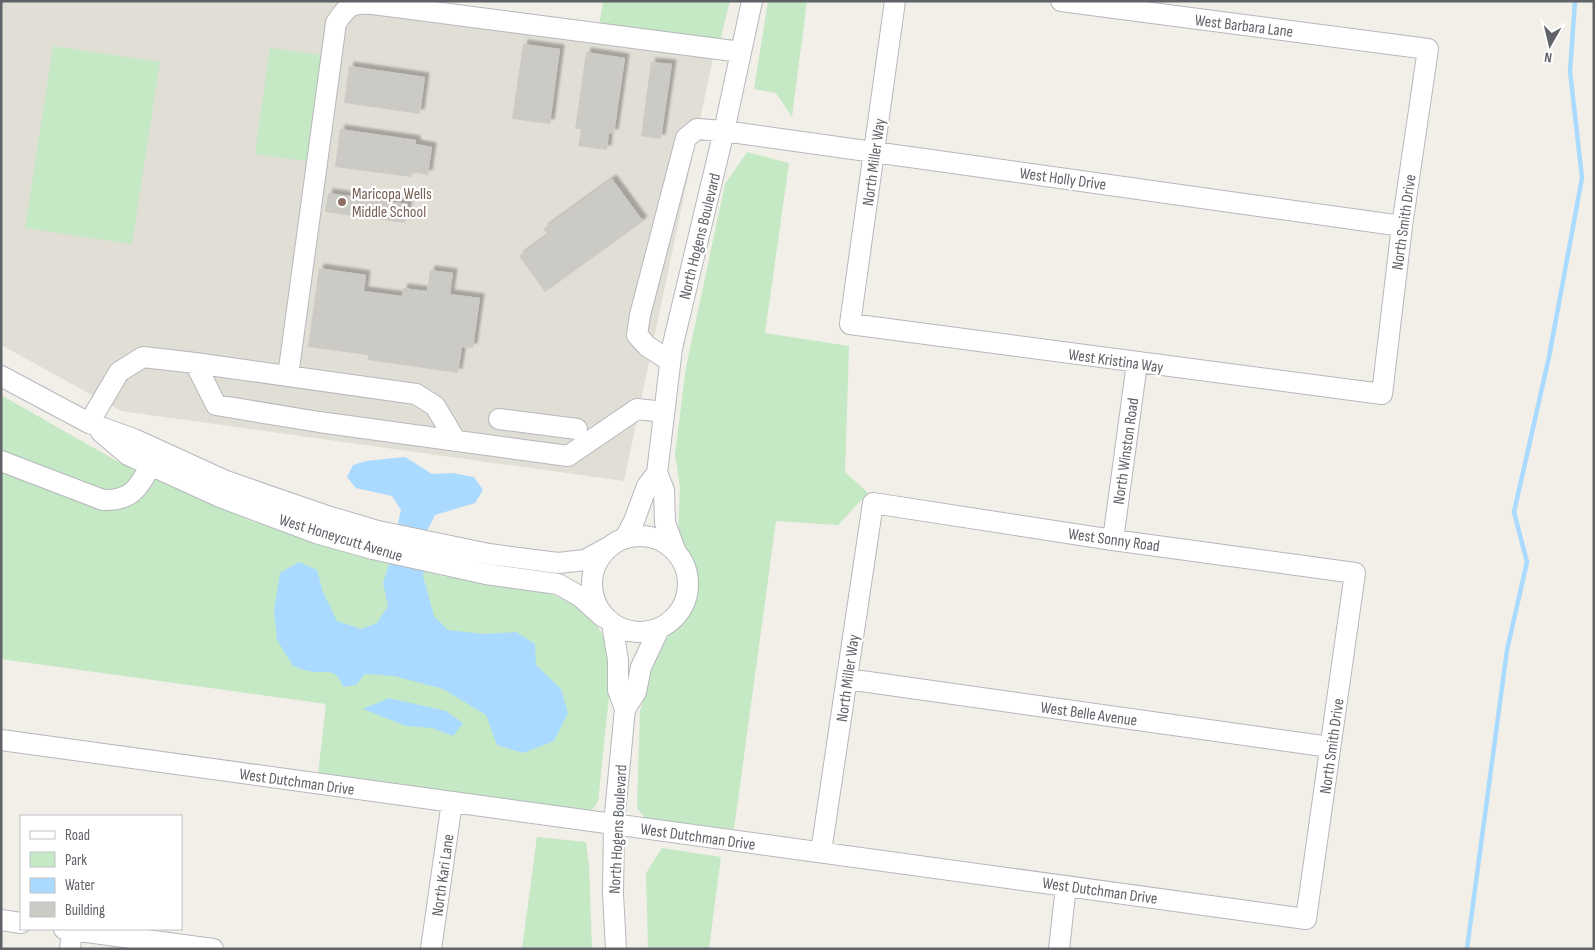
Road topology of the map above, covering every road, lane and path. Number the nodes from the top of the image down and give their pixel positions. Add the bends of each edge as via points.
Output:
1 (752, 1) edge
2 (895, 1) edge
3 (1061, 1) edge
4 (1198, 10) edge
5 (1428, 49) joint
6 (741, 52) junction
7 (724, 131) junction
8 (874, 152) junction
9 (1402, 226) junction
10 (850, 324) joint
11 (670, 361) junction
12 (1137, 362) junction
13 (195, 363) junction
14 (1, 376) edge
15 (288, 376) junction
16 (1382, 394) joint
17 (664, 412) junction
18 (499, 419) dead end
19 (89, 423) junction
20 (577, 429) dead end
21 (456, 441) junction
22 (1, 461) edge
23 (151, 466) junction
24 (658, 473) junction
25 (873, 503) joint
26 (625, 538) junction
27 (376, 540) junction
28 (1113, 540) junction
29 (607, 548) junction
30 (676, 552) junction
31 (439, 555) junction
32 (1355, 573) joint
33 (608, 621) junction
34 (659, 629) junction
35 (847, 679) junction
36 (625, 709) junction
37 (1, 740) edge
38 (1330, 747) junction
39 (452, 802) junction
40 (614, 824) junction
41 (821, 852) junction
42 (1066, 886) junction
43 (1306, 919) joint
44 (1, 920) edge
45 (20, 923) edge
46 (68, 936) edge
47 (213, 949) edge
48 (431, 949) edge
49 (616, 949) edge
50 (1059, 949) edge

1 - 6 street, North Hogens Boulevard
2 - 8 street, North Miller Way
3 - 4 street, West Barbara Lane
4 - 5 street, West Barbara Lane
5 - 9 street, North Smith Drive
6 - 7 street, North Hogens Boulevard
6 - 15 street via 373,4 357,3 345,10 336,23
7 - 8 street, West Holly Drive
7 - 11 street, North Hogens Boulevard
7 - 11 street, West Holly Drive via 697,129 686,138 640,315 637,336
8 - 9 street, West Holly Drive
8 - 10 street, North Miller Way
9 - 16 street, North Smith Drive
10 - 12 street, West Kristina Way
11 - 17 street, North Hogens Boulevard
12 - 16 street, West Kristina Way
12 - 28 street, North Winston Road
13 - 15 street
13 - 19 street via 143,357 119,372
13 - 21 street via 216,405
14 - 19 street, West Honeycutt Avenue
15 - 21 street via 416,394 435,406
17 - 21 street via 637,409 568,456
17 - 24 street, North Hogens Boulevard
18 - 20 street
19 - 23 street, West Honeycutt Avenue via 128,455
19 - 27 street, West Honeycutt Avenue via 134,439 226,481 324,515
22 - 23 street via 103,500 116,501 135,491
23 - 27 street, West Honeycutt Avenue via 316,533
24 - 26 street, North Hogens Boulevard via 647,486
24 - 30 street, North Hogens Boulevard via 664,490 665,523
25 - 28 street, West Sonny Road
25 - 35 street, North Miller Way
26 - 29 street
26 - 30 street via 653,537
27 - 31 street, West Honeycutt Avenue
28 - 32 street, West Sonny Road
29 - 31 street, West Honeycutt Avenue via 584,560 558,564 489,554
29 - 33 street via 592,574 591,589 595,604
30 - 34 street via 688,580 687,595 682,609
31 - 33 street, West Honeycutt Avenue via 486,574 558,584 580,597
32 - 38 street, North Smith Drive
33 - 34 street via 627,631 643,633
33 - 36 street, North Hogens Boulevard via 617,653 618,690
34 - 36 street, North Hogens Boulevard via 641,667 636,692
35 - 38 street, West Belle Avenue
35 - 41 street, North Miller Way
36 - 40 street, North Hogens Boulevard
37 - 39 street, West Dutchman Drive
38 - 43 street, North Smith Drive
39 - 40 street, West Dutchman Drive
39 - 48 street, North Kari Lane
40 - 41 street, West Dutchman Drive
40 - 49 street, North Hogens Boulevard
41 - 42 street, West Dutchman Drive
42 - 43 street, West Dutchman Drive
42 - 50 street
44 - 45 street
46 - 47 street

